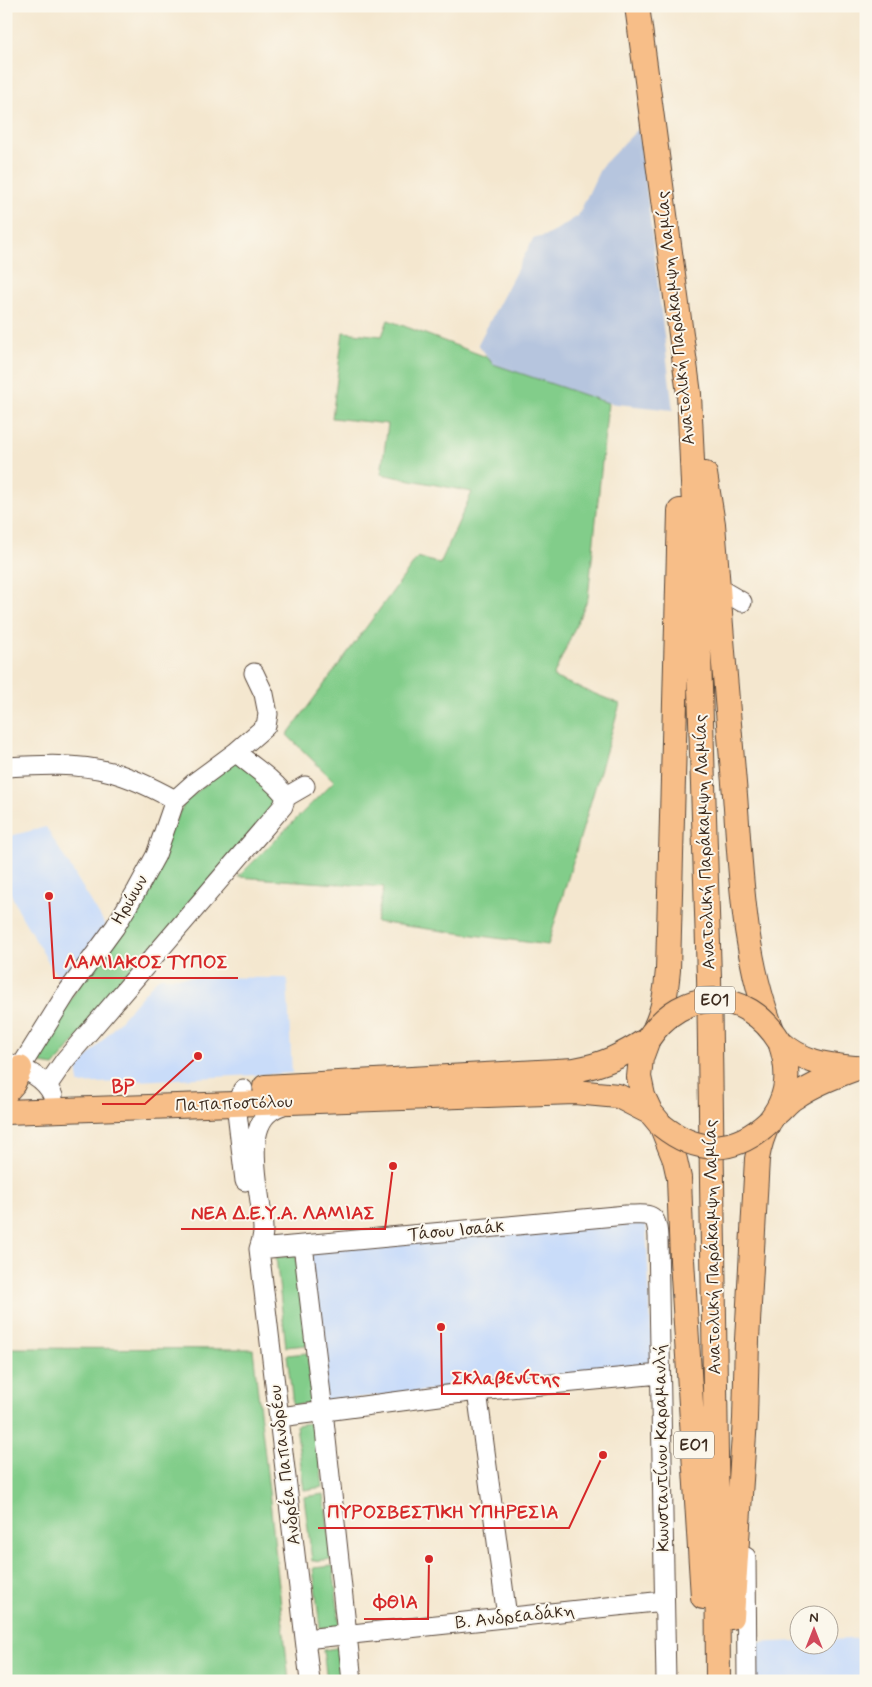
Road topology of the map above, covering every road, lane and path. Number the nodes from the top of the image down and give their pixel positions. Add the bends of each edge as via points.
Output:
1 (637, 6) edge
2 (688, 394) junction
3 (718, 588) junction
4 (742, 602) dead end
5 (254, 673) dead end
6 (236, 752) junction
7 (6, 767) edge
8 (305, 786) dead end
9 (286, 797) junction
10 (175, 800) junction
11 (652, 1034) junction
12 (776, 1036) junction
13 (13, 1065) edge
14 (861, 1068) edge
15 (6, 1092) edge
16 (240, 1096) junction
17 (52, 1098) junction
18 (6, 1100) edge
19 (288, 1103) junction
20 (6, 1112) edge
21 (772, 1118) junction
22 (656, 1120) junction
23 (652, 1217) joint
24 (303, 1245) junction
25 (259, 1250) junction
26 (660, 1374) junction
27 (477, 1391) junction
28 (323, 1411) junction
29 (280, 1418) junction
30 (745, 1419) junction
31 (664, 1601) junction
32 (507, 1617) junction
33 (346, 1634) junction
34 (305, 1639) junction
35 (310, 1681) edge
36 (352, 1681) edge
37 (666, 1681) edge
38 (713, 1681) edge
39 (718, 1681) edge
40 (723, 1681) edge
41 (747, 1681) edge

1 - 2 main road, Ανατολική Παράκαμψη Λαμίας
2 - 3 main road via 713,524
2 - 11 main road via 679,526 668,970 666,998
2 - 39 main road, Ανατολική Παράκαμψη Λαμίας via 709,978
3 - 4 street
3 - 12 main road via 744,915 758,984
5 - 6 street via 264,694 268,714 266,726
6 - 9 street via 280,788
6 - 10 street
7 - 10 street via 52,764 112,772
8 - 9 street
9 - 17 street via 283,806 65,1060
10 - 13 street, Ηρώων via 156,855 115,927
11 - 12 main road, ΕΟ1, bridge via 666,1017 678,1009 707,1000 743,1007 762,1018
11 - 16 main road, Παπαποστόλου via 615,1059 574,1070 349,1083
11 - 22 main road, ΕΟ1 via 641,1058 640,1077 643,1096
12 - 14 main road, ΕΟ1 via 797,1055 809,1060
12 - 21 main road, ΕΟ1 via 785,1056 787,1072 782,1102
13 - 15 main road via 13,1084
13 - 17 street via 37,1076
14 - 21 main road, ΕΟ1 via 809,1088
16 - 17 main road, Παπαποστόλου
16 - 19 main road, Παπαποστόλου
16 - 25 street, Ανδρέα Παπανδρέου via 250,1234
17 - 18 main road, Παπαποστόλου
17 - 20 main road, Παπαποστόλου
19 - 22 main road, Παπαποστόλου via 575,1092 618,1096
19 - 25 street, Ανδρέα Παπανδρέου via 270,1111 255,1136 263,1231
21 - 22 main road, ΕΟ1, bridge via 742,1142 708,1147 690,1144 674,1136
21 - 30 main road, ΕΟ1 via 758,1160
22 - 38 main road, ΕΟ1 via 675,1160 679,1178 705,1631
23 - 24 street, Τάσου Ισαάκ via 626,1215
23 - 26 street, Κωνσταντίνου Καραμανλή via 658,1230
24 - 25 street, Τάσου Ισαάκ
24 - 28 street
25 - 29 street, Ανδρέα Παπανδρέου
26 - 27 street
26 - 31 street, Κωνσταντίνου Καραμανλή
27 - 28 street
27 - 32 street
28 - 29 street
28 - 33 street
29 - 34 street, Ανδρέα Παπανδρέου
30 - 40 main road, ΕΟ1 via 730,1646
30 - 41 street
31 - 32 street, Β. Ανδρεαδάκη
31 - 37 street, Κωνσταντίνου Καραμανλή
32 - 33 street, Β. Ανδρεαδάκη
33 - 34 street, Β. Ανδρεαδάκη
33 - 36 street
34 - 35 street, Ανδρέα Παπανδρέου

